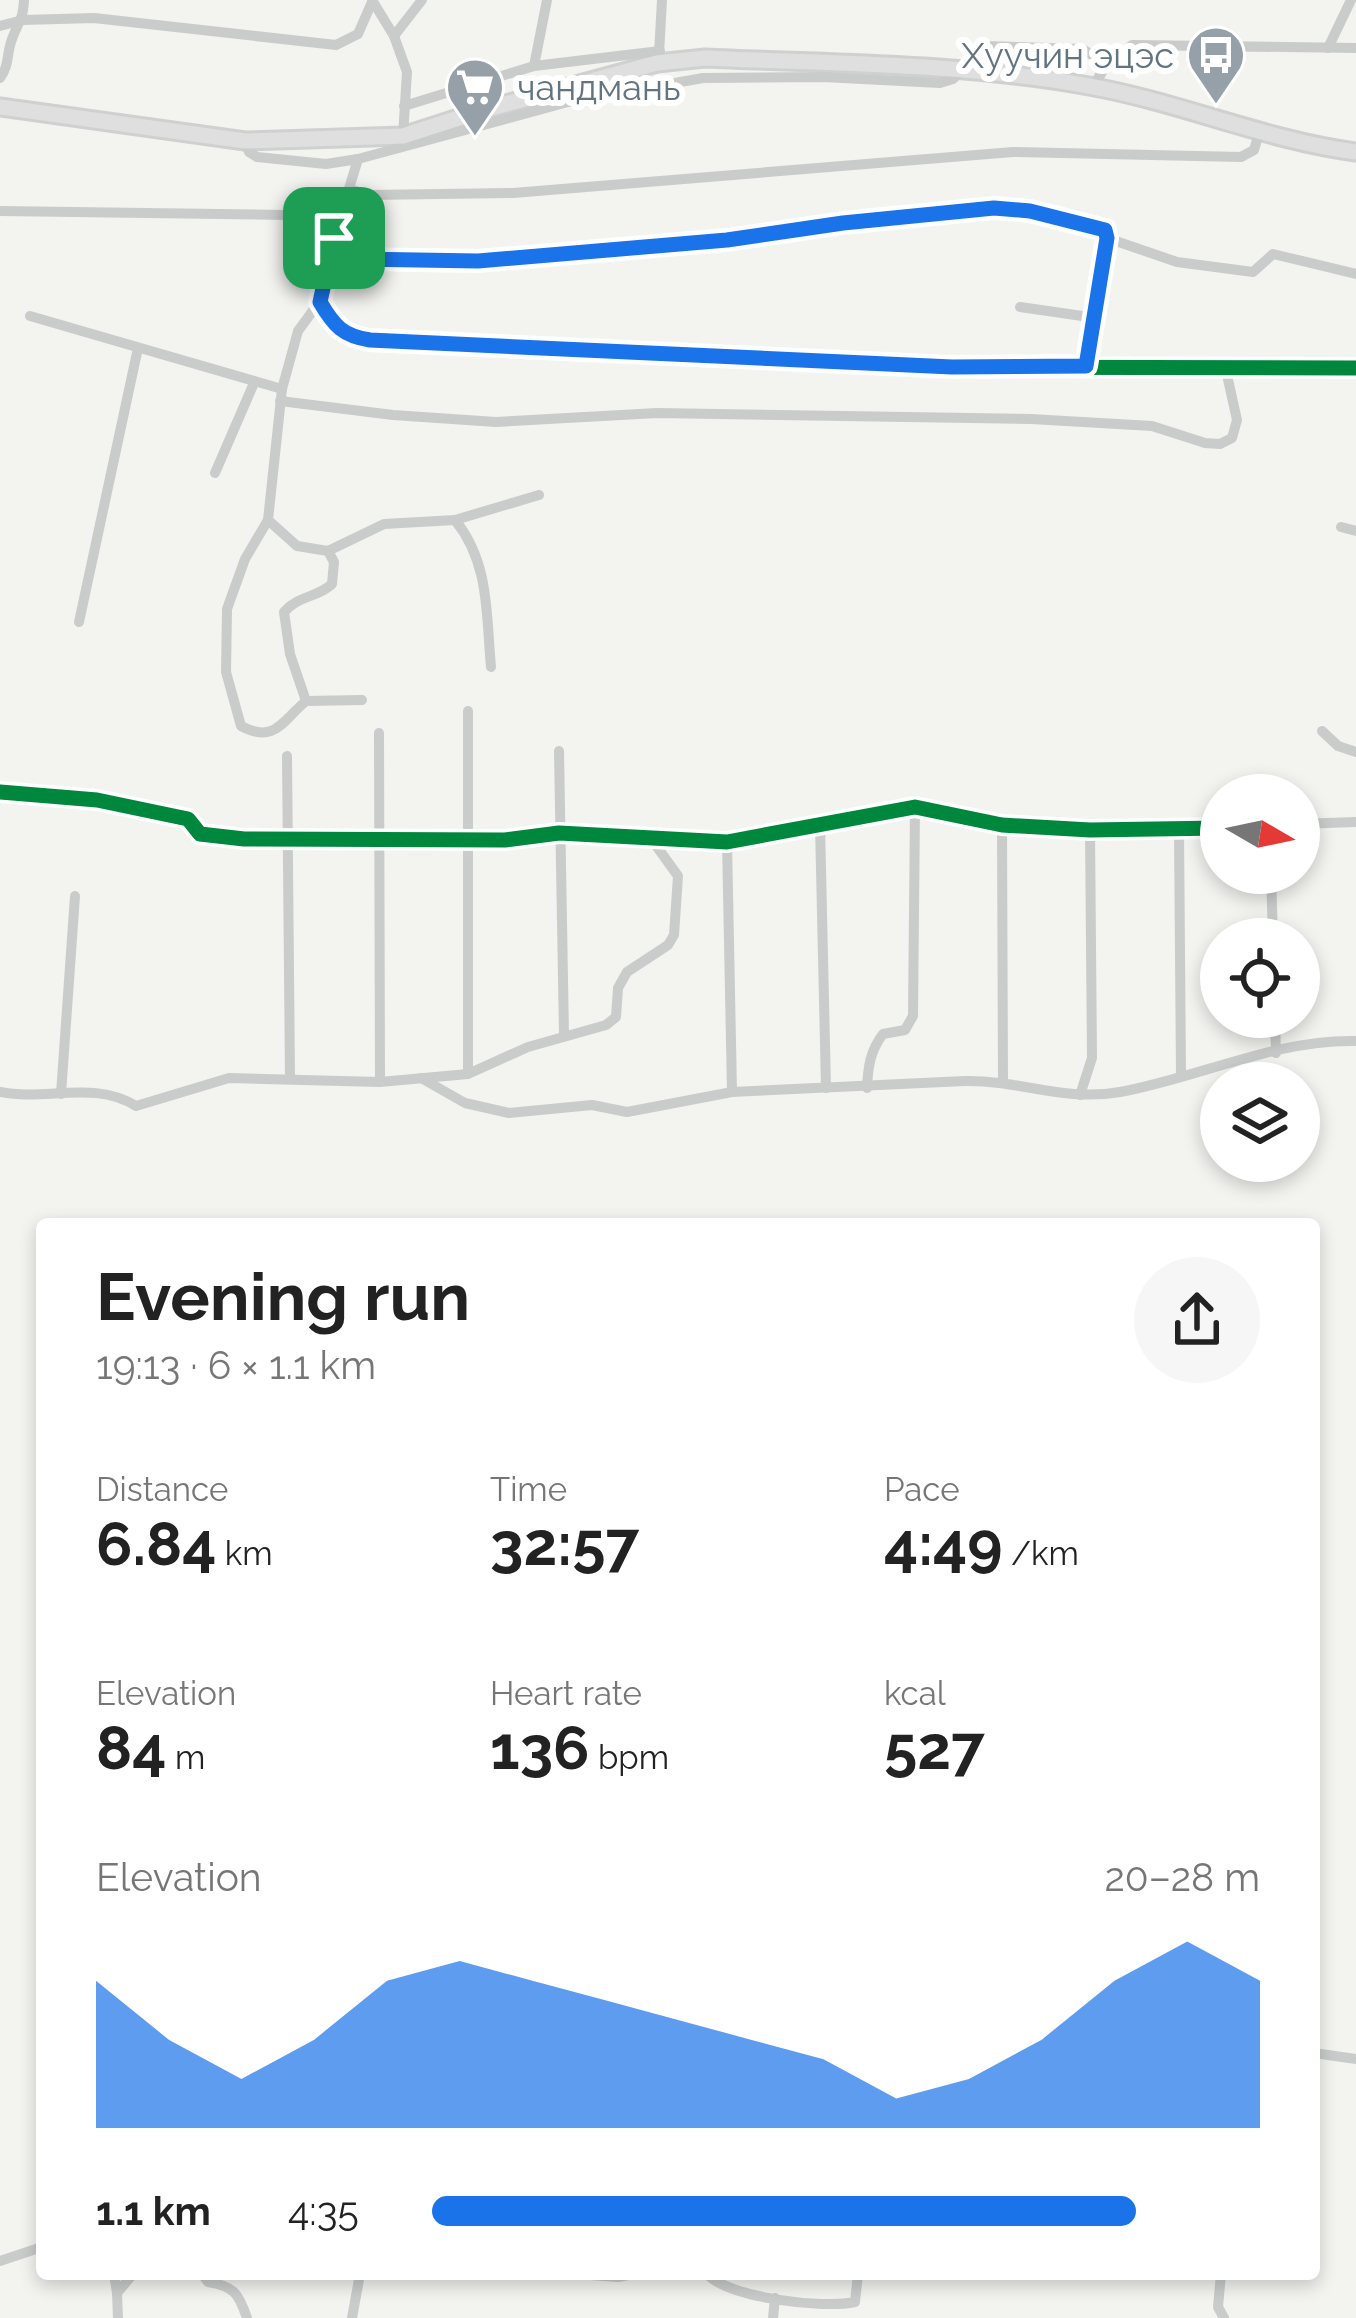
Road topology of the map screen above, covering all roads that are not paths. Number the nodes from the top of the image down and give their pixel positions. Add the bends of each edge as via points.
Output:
1 (24, 0) edge
2 (422, 0) edge
3 (547, 0) edge
4 (662, 0) edge
5 (1351, 0) edge
6 (372, 1) edge
7 (23, 20) junction
8 (0, 26) edge
9 (394, 36) junction
10 (985, 46) dead end
11 (1328, 48) junction
12 (1356, 48) edge
13 (658, 57) junction
14 (705, 58) junction
15 (534, 66) junction
16 (962, 70) junction
17 (0, 78) edge
18 (703, 78) junction
19 (1097, 80) junction
20 (404, 106) junction
21 (0, 107) edge
22 (482, 118) junction
23 (1259, 130) junction
24 (403, 136) junction
25 (245, 142) junction
26 (1356, 152) edge
27 (358, 159) junction
28 (349, 189) junction
29 (342, 210) junction
30 (0, 211) edge
31 (334, 238) junction
32 (1107, 238) junction
33 (1356, 274) edge
34 (320, 302) junction
35 (1020, 307) dead end
36 (30, 316) dead end
37 (1096, 318) junction
38 (138, 348) junction
39 (1086, 366) junction
40 (1225, 366) junction
41 (1356, 368) edge
42 (254, 383) junction
43 (281, 395) junction
44 (215, 473) dead end
45 (539, 496) dead end
46 (268, 520) junction
47 (455, 520) junction
48 (1341, 527) dead end
49 (1356, 531) edge
50 (328, 551) junction
51 (79, 622) dead end
52 (491, 667) dead end
53 (362, 700) dead end
54 (306, 701) junction
55 (468, 712) dead end
56 (1322, 731) dead end
57 (379, 733) dead end
58 (559, 751) dead end
59 (1356, 752) edge
60 (287, 756) dead end
61 (0, 792) edge
62 (915, 808) junction
63 (1356, 822) edge
64 (1320, 823) edge
65 (820, 825) junction
66 (1002, 825) junction
67 (1200, 829) edge
68 (1090, 830) junction
69 (1179, 830) junction
70 (559, 833) junction
71 (290, 839) junction
72 (380, 839) junction
73 (469, 840) junction
74 (652, 840) junction
75 (727, 842) junction
76 (75, 896) dead end
77 (565, 1035) junction
78 (1276, 1038) edge
79 (1356, 1041) edge
80 (1276, 1053) junction
81 (468, 1074) junction
82 (1180, 1074) junction
83 (421, 1078) junction
84 (290, 1079) junction
85 (1003, 1081) junction
86 (380, 1082) junction
87 (826, 1088) junction
88 (867, 1088) junction
89 (0, 1092) edge
90 (732, 1092) junction
91 (61, 1094) junction
92 (1080, 1095) junction
93 (1320, 2054) edge
94 (1356, 2059) edge
95 (36, 2249) edge
96 (0, 2261) edge
97 (115, 2280) edge
98 (128, 2280) edge
99 (206, 2280) edge
100 (359, 2280) edge
101 (714, 2280) edge
102 (857, 2280) edge
103 (1220, 2280) edge
104 (117, 2293) junction
105 (775, 2298) junction
106 (118, 2318) edge
107 (247, 2318) edge
108 (352, 2318) edge
109 (773, 2318) edge
110 (1224, 2318) edge

1 - 7 street
2 - 9 street
3 - 15 street
4 - 13 street
5 - 11 street
6 - 7 street via 358,34 336,45 94,18
6 - 9 street
7 - 8 street
7 - 17 street
9 - 20 street via 407,72
10 - 19 street via 1083,49 1096,58
11 - 12 street
11 - 19 street via 1132,45
13 - 14 main road
13 - 15 street
13 - 22 main road
14 - 16 main road
14 - 18 street
15 - 20 street
16 - 18 street via 940,83
16 - 19 main road
18 - 22 street
19 - 23 main road
20 - 24 street
21 - 25 main road
22 - 24 main road
22 - 27 street
23 - 26 main road
23 - 28 street via 1254,149 1240,157 1013,152 513,193
24 - 25 main road
25 - 27 street via 273,161
27 - 28 street
28 - 29 street
29 - 30 street
29 - 31 street
31 - 32 street via 357,259 478,261 994,208 1085,223
31 - 34 street
32 - 33 street via 1177,262 1253,272 1273,254
32 - 37 street
34 - 39 street via 347,337 370,340
34 - 43 street via 298,331
35 - 37 street
36 - 38 street
37 - 39 street
38 - 42 street
38 - 51 street
39 - 40 street
40 - 41 street
40 - 43 street via 1238,420 1220,444 1152,426 1031,419 657,413 496,422
42 - 43 street
42 - 44 street
43 - 46 street
45 - 47 street
46 - 50 street via 297,547
46 - 54 street via 226,609 226,673 241,726 255,734 272,734
47 - 50 street via 384,524
47 - 52 street via 483,574
48 - 49 street
50 - 54 street via 332,584 284,612
53 - 54 street
55 - 73 street
56 - 59 street
57 - 72 street
58 - 70 street
60 - 71 street
61 - 71 street via 142,809 188,819 200,834
62 - 65 street
62 - 66 street
62 - 88 street via 913,1016 905,1030 876,1043
63 - 64 street
65 - 75 street
65 - 87 street
66 - 68 street
66 - 85 street
67 - 69 street
68 - 69 street
68 - 92 street via 1092,1058
69 - 82 street
70 - 73 street
70 - 74 street
70 - 77 street
71 - 72 street
71 - 84 street
72 - 73 street
72 - 86 street
73 - 81 street
74 - 75 street
74 - 77 street via 679,876 674,935 627,972 616,1017
75 - 90 street
76 - 91 street
77 - 81 street
78 - 80 street
79 - 80 street
80 - 82 street
81 - 83 street
82 - 92 street
83 - 86 street
83 - 90 street via 465,1102 509,1113 592,1106 627,1112
84 - 86 street
84 - 91 street via 229,1078 136,1106 112,1092
85 - 88 street
85 - 92 street
87 - 88 street
87 - 90 street
89 - 91 street
93 - 94 street
95 - 96 street
97 - 104 street
98 - 104 street
99 - 107 street via 239,2295
100 - 108 street
101 - 105 street
102 - 105 street via 855,2302
103 - 110 street
104 - 106 street
105 - 109 street

